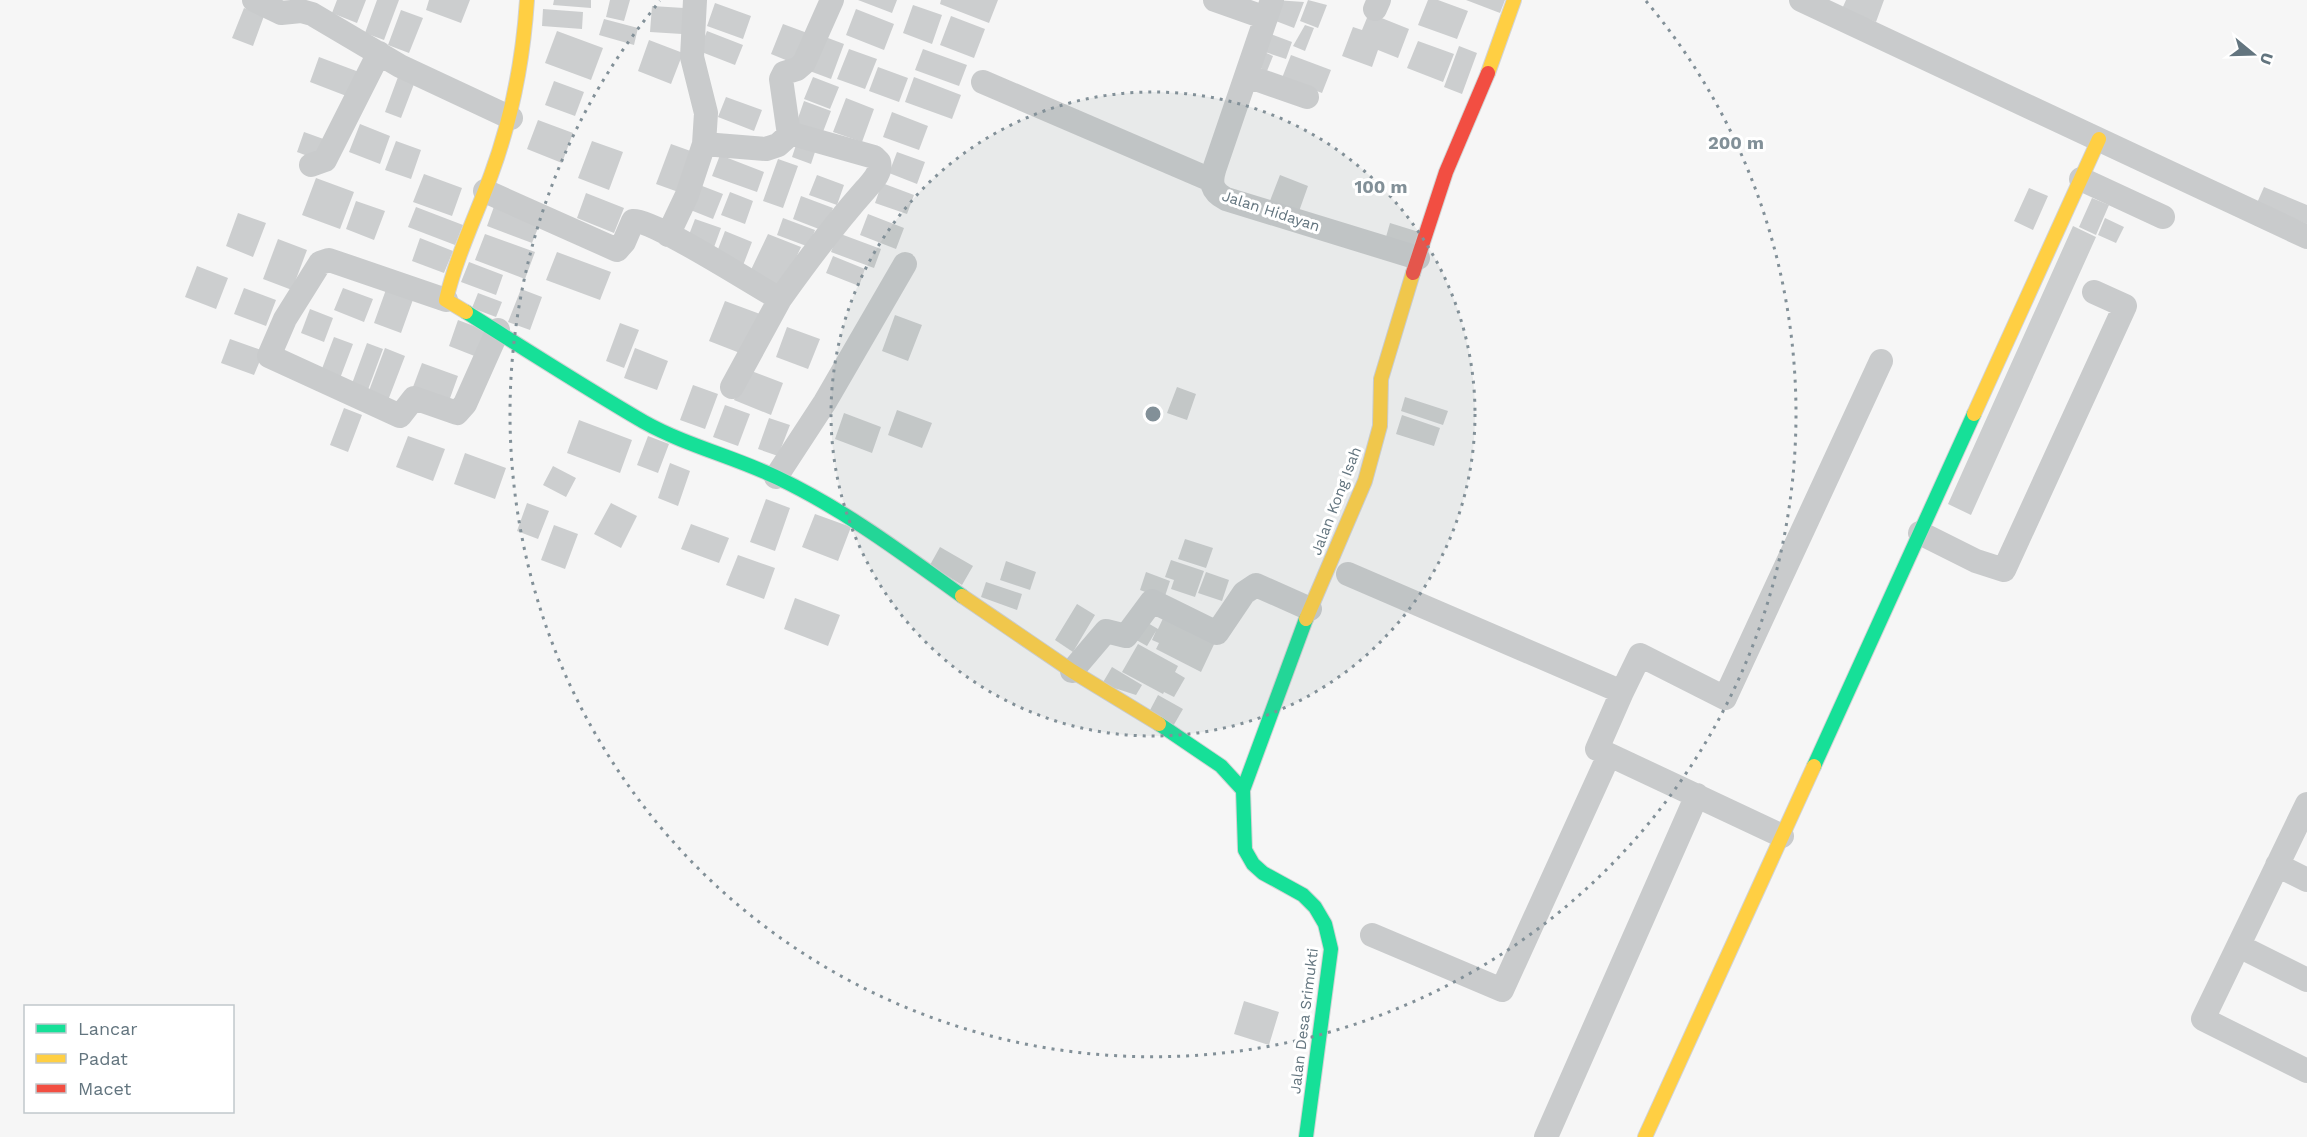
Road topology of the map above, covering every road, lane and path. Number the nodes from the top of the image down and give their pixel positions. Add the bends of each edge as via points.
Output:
1 (254, 0) edge
2 (527, 0) edge
3 (695, 0) edge
4 (832, 0) edge
5 (1215, 0) edge
6 (1514, 0) edge
7 (1801, 0) edge
8 (1269, 9) edge
9 (379, 53) junction
10 (1247, 76) junction
11 (983, 82) dead end
12 (1308, 97) dead end
13 (511, 118) junction
14 (789, 135) junction
15 (2099, 139) junction
16 (704, 144) junction
17 (311, 165) dead end
18 (2081, 179) junction
19 (1211, 180) junction
20 (485, 191) junction
21 (2163, 217) dead end
22 (668, 235) junction
23 (2307, 237) edge
24 (1418, 258) junction
25 (905, 264) dead end
26 (2094, 292) dead end
27 (780, 299) junction
28 (446, 300) junction
29 (498, 330) junction
30 (1881, 361) dead end
31 (732, 387) dead end
32 (776, 477) junction
33 (1920, 532) junction
34 (1348, 574) dead end
35 (1310, 609) junction
36 (1072, 671) junction
37 (1622, 693) junction
38 (1609, 754) junction
39 (1243, 790) junction
40 (1697, 795) junction
41 (2307, 804) edge
42 (1782, 836) junction
43 (2277, 865) junction
44 (1261, 870) joint
45 (2307, 880) edge
46 (1372, 935) dead end
47 (2239, 946) junction
48 (2307, 980) edge
49 (2307, 1071) edge
50 (1306, 1137) edge
51 (1546, 1137) edge
52 (1645, 1137) edge

1 - 9 street via 281,13 301,10 312,14
2 - 13 street via 526,37
3 - 16 street via 692,57 706,113
4 - 14 street via 804,63 784,73 781,79
5 - 8 street
6 - 24 street, Jalan Kong Isah via 1446,172
7 - 15 street
8 - 10 street, Jalan Hidayan
9 - 13 street
9 - 17 street via 325,160
10 - 12 street
10 - 19 street, Jalan Hidayan
11 - 19 street
13 - 20 street
14 - 16 street via 778,145 765,149
14 - 27 street via 874,158 880,166 873,181 826,234
15 - 18 street
15 - 23 street
16 - 22 street
18 - 21 street
18 - 33 street
19 - 24 street, Jalan Hidayan via 1216,194 1226,200
20 - 22 street via 615,250 621,247 633,221
20 - 28 street via 452,274
22 - 27 street
24 - 35 street, Jalan Kong Isah via 1381,379 1380,426 1365,481
25 - 32 street via 825,402
26 - 33 street via 2125,306 2004,570 1976,561
27 - 31 street
28 - 29 street
28 - 29 street via 328,260 321,263 285,319 269,356 400,416 414,398 457,413 465,404
29 - 32 street via 645,422 693,446
30 - 37 street via 1725,698 1640,655
32 - 36 street via 873,531
33 - 42 street
34 - 37 street
35 - 36 street via 1256,585 1244,593 1216,633 1152,601 1126,636 1106,631
35 - 39 street, Jalan Kong Isah
36 - 39 street via 1187,742 1221,766
37 - 38 street via 1597,749
38 - 40 street
38 - 46 street via 1502,990
39 - 44 street, Jalan Kong Isah via 1245,850 1252,864
40 - 42 street
40 - 51 street
41 - 43 street
42 - 52 street
43 - 45 street
43 - 47 street
44 - 50 street, Jalan Desa Srimukti via 1314,903 1329,927 1331,949
47 - 48 street
47 - 49 street via 2204,1019

